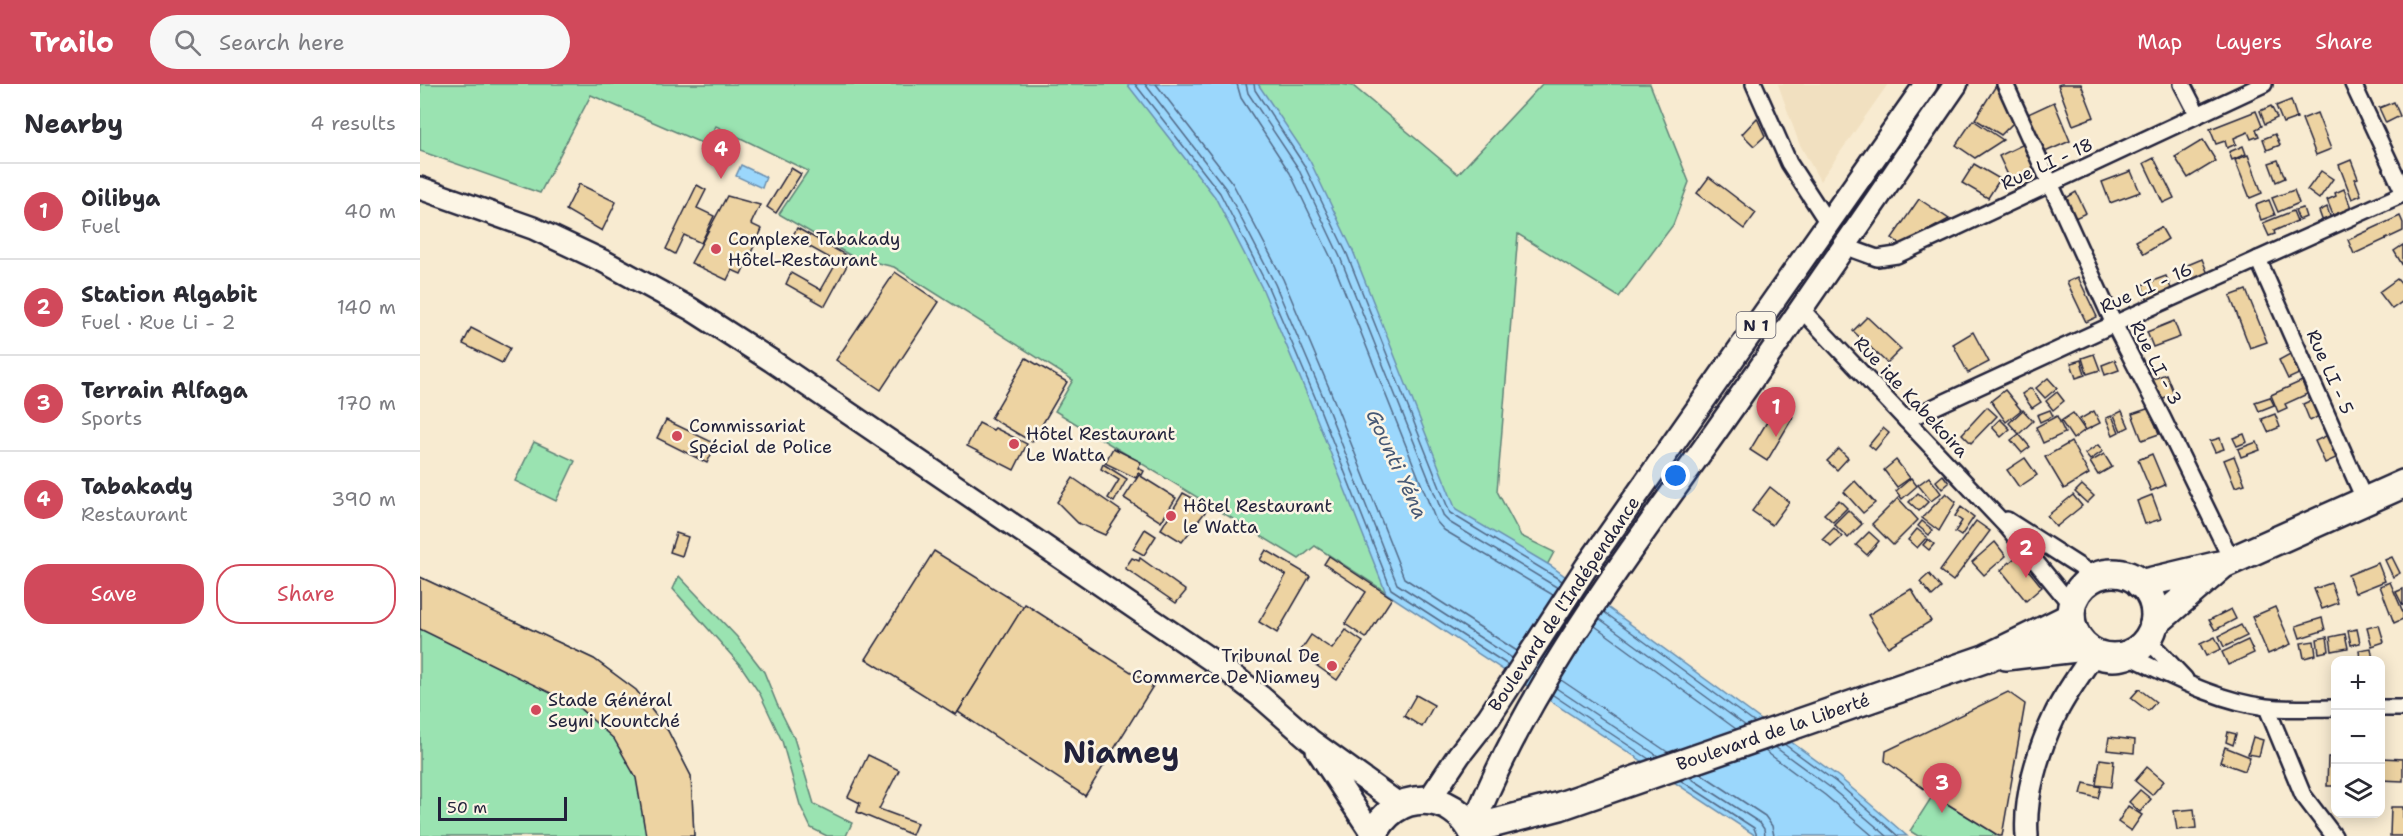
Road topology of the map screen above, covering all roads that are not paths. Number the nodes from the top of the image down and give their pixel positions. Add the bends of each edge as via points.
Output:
1 (1754, 84) edge
2 (1926, 84) edge
3 (1956, 84) edge
4 (2005, 84) edge
5 (2182, 84) edge
6 (2264, 84) edge
7 (2353, 84) edge
8 (2198, 115) junction
9 (2052, 184) junction
10 (420, 188) edge
11 (2403, 193) edge
12 (1828, 223) junction
13 (1844, 246) junction
14 (2258, 259) junction
15 (1802, 310) junction
16 (2114, 324) junction
17 (1906, 420) junction
18 (2403, 484) edge
19 (2365, 501) junction
20 (1992, 511) junction
21 (2228, 563) junction
22 (2096, 577) junction
23 (2140, 584) junction
24 (2072, 611) junction
25 (2143, 640) junction
26 (2089, 650) junction
27 (1987, 658) junction
28 (2191, 685) junction
29 (2267, 708) junction
30 (2331, 708) edge
31 (2385, 708) edge
32 (2403, 708) edge
33 (1310, 740) junction
34 (1429, 800) junction
35 (1400, 805) junction
36 (1560, 806) junction
37 (1474, 832) edge
38 (1373, 835) edge
39 (1512, 836) edge
40 (2027, 836) edge
41 (2334, 836) edge

1 - 12 street via 1789,163
2 - 12 main road, Boulevard de l'Indépendance / N 1
3 - 13 main road, Boulevard de l'Indépendance
4 - 9 street, Rue LI - 3
5 - 8 street
6 - 8 street, Rue LI - 18
7 - 11 street
8 - 9 street, Rue LI - 18
9 - 13 street, Rue LI - 18 via 1897,255 1877,258
9 - 16 street, Rue LI - 3
10 - 33 street via 533,228 691,309 1226,670
11 - 14 street, Rue LI - 16
12 - 34 main road, Boulevard de l'Indépendance / N 1 via 1587,566 1489,717
13 - 15 main road, Boulevard de l'Indépendance
14 - 16 street, Rue LI - 16
14 - 19 street, Rue LI - 5
15 - 17 street, Rue ide Kabekoira
15 - 37 main road, Boulevard de l'Indépendance / N 1 via 1608,582 1535,696 1485,797
16 - 17 street, Rue LI - 16
16 - 21 street, Rue LI - 3 via 2163,419
17 - 20 street, Rue ide Kabekoira
18 - 19 highway
19 - 21 highway
20 - 22 street
20 - 24 street
21 - 23 highway
21 - 25 highway
22 - 23 highway via 2119,574
22 - 24 highway via 2077,594
23 - 25 highway via 2152,602
24 - 26 highway via 2073,628
24 - 27 highway, Boulevard de la Liberté
25 - 26 highway via 2115,657
25 - 28 street
25 - 28 street
26 - 27 highway, Boulevard de la Liberté
26 - 40 street via 2051,724 2031,792
27 - 36 highway, Boulevard de la Liberté
28 - 29 street via 2230,701
29 - 30 street
29 - 41 street via 2303,795
31 - 32 street
33 - 35 street
33 - 38 street
34 - 35 highway
34 - 37 highway via 1454,809
35 - 38 highway via 1384,817
36 - 37 highway, Boulevard de la Liberté
36 - 39 highway, Boulevard de la Liberté

